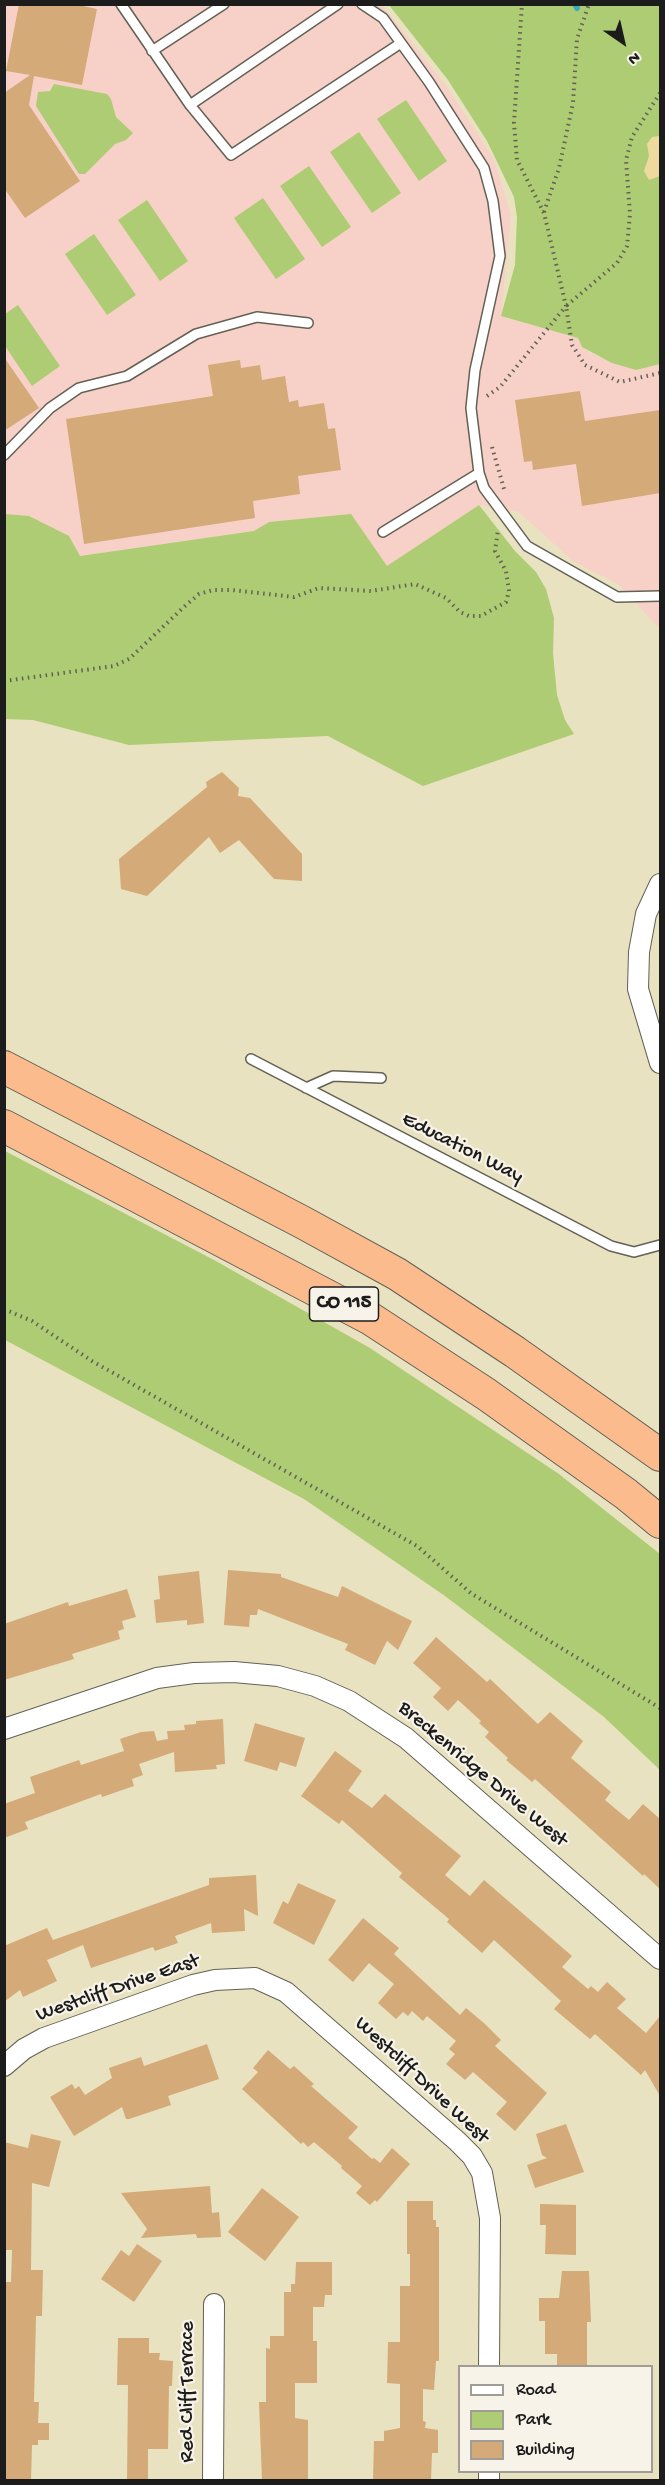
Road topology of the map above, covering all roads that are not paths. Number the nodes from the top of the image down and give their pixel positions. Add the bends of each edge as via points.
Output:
1 (121, 4) edge
2 (224, 4) edge
3 (338, 4) edge
4 (362, 4) edge
5 (401, 43) junction
6 (152, 51) junction
7 (190, 105) junction
8 (308, 323) dead end
9 (4, 455) edge
10 (478, 473) junction
11 (382, 532) dead end
12 (660, 596) edge
13 (660, 884) edge
14 (251, 1059) dead end
15 (660, 1063) edge
16 (4, 1067) edge
17 (381, 1078) dead end
18 (306, 1088) junction
19 (4, 1126) edge
20 (660, 1245) edge
21 (660, 1455) edge
22 (660, 1522) edge
23 (4, 1729) edge
24 (660, 1959) edge
25 (255, 1978) joint
26 (4, 2066) edge
27 (214, 2304) dead end
28 (489, 2365) edge
29 (213, 2481) edge

1 - 6 lane
2 - 6 lane
3 - 7 lane
4 - 5 lane via 383,18
5 - 7 lane via 231,155
5 - 10 lane via 484,168 493,201 500,256 475,370 471,408
6 - 7 lane
8 - 9 lane via 257,317 196,334 127,376 79,388 50,408
10 - 11 lane
10 - 12 lane via 484,488 527,546 617,597
13 - 15 street via 646,914 638,989
14 - 18 lane, Education Way
16 - 21 highway, CO 115 via 398,1274
17 - 18 lane via 333,1076
18 - 20 lane, Education Way via 611,1246 634,1252
19 - 22 highway, CO 115 via 371,1319 486,1395
23 - 24 street, Breckenridge Drive West via 166,1677 234,1672 278,1676 315,1686 349,1701 406,1738
25 - 26 street, Westcliff Drive East via 193,1985 44,2038
25 - 28 street, Westcliff Drive West via 286,1992 304,2006 472,2156 482,2173 490,2218
27 - 29 street, Red Cliff Terrace

